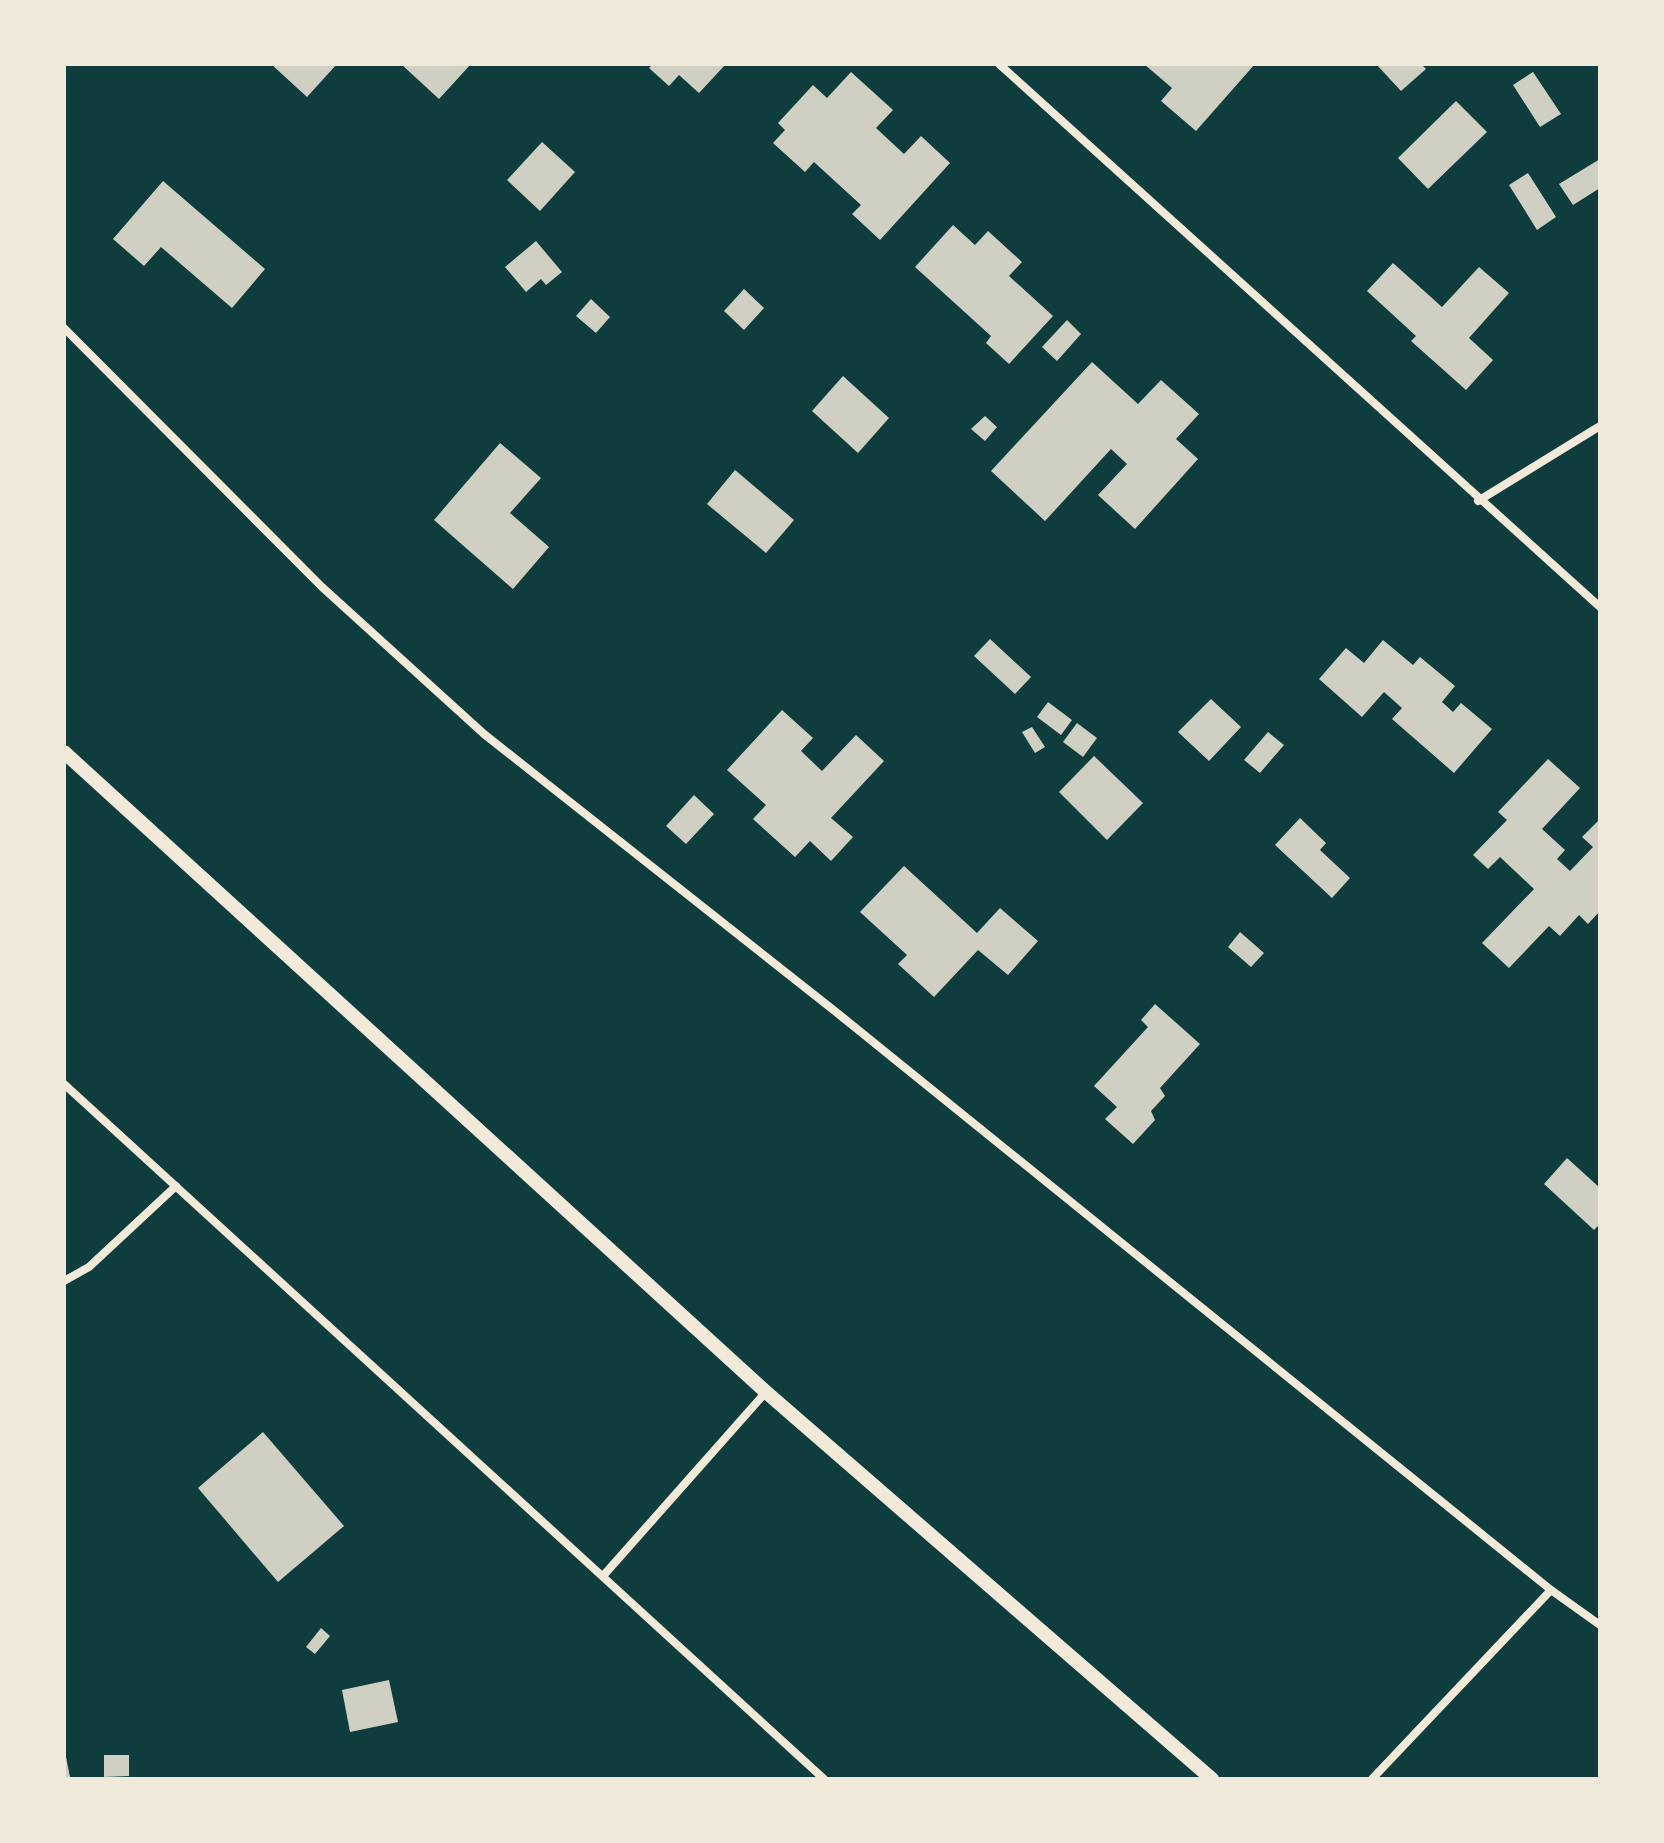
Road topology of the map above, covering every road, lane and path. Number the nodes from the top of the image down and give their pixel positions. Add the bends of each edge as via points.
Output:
1 (999, 64) edge
2 (64, 328) edge
3 (1600, 426) edge
4 (1478, 501) junction
5 (1600, 607) edge
6 (64, 752) edge
7 (64, 1084) edge
8 (176, 1186) junction
9 (64, 1281) edge
10 (766, 1392) junction
11 (603, 1576) junction
12 (1551, 1590) junction
13 (1600, 1625) edge
14 (824, 1779) edge
15 (1212, 1779) edge
16 (1372, 1779) edge

1 - 4 street
2 - 12 street via 322,587 484,734
3 - 4 street
4 - 5 street
6 - 10 street
7 - 8 street
8 - 9 street via 89,1267
8 - 11 street
10 - 11 street
10 - 15 street
11 - 14 street
12 - 13 street
12 - 16 street

